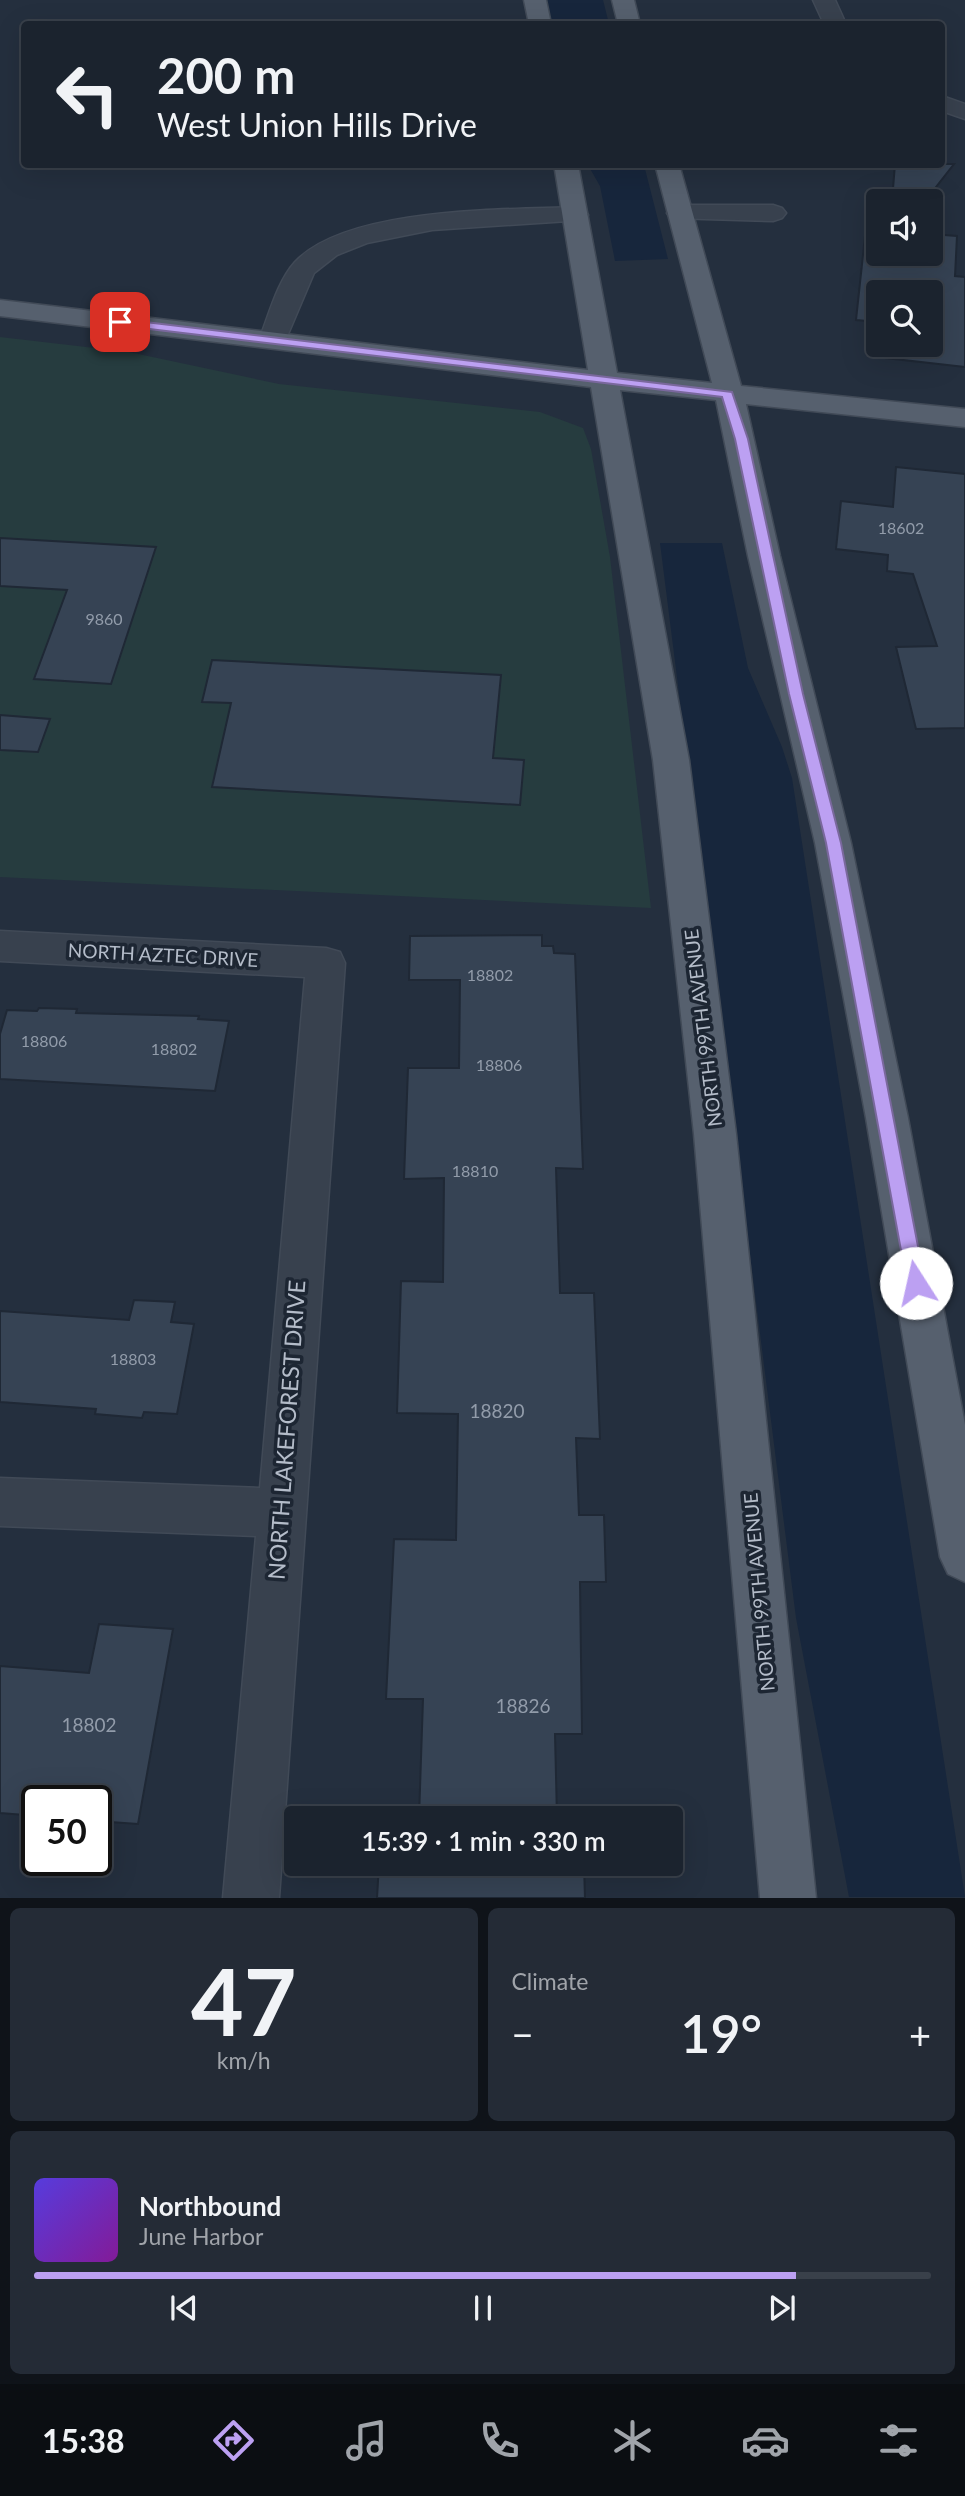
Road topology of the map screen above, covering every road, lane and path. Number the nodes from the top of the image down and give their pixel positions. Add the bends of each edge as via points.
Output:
1 (535, 0) edge
2 (623, 0) edge
3 (824, 0) edge
4 (539, 21) edge
5 (628, 21) edge
6 (834, 21) edge
7 (945, 104) edge
8 (965, 112) edge
9 (567, 168) edge
10 (668, 168) edge
11 (680, 213) junction
12 (773, 213) dead end
13 (575, 215) junction
14 (0, 308) edge
15 (273, 340) junction
16 (604, 380) junction
17 (727, 394) junction
18 (965, 418) edge
19 (0, 946) edge
20 (326, 964) joint
21 (0, 1502) edge
22 (280, 1513) junction
23 (965, 1557) edge
24 (251, 1898) edge
25 (788, 1898) edge

1 - 4 main road
2 - 5 main road
3 - 6 street
7 - 8 street
9 - 13 main road, NORTH 99TH AVENUE
10 - 11 main road
11 - 12 street
11 - 17 main road
13 - 15 street via 396,225 334,245 304,268
13 - 16 main road, NORTH 99TH AVENUE
14 - 15 main road
15 - 16 main road
16 - 17 main road
16 - 25 main road, NORTH 99TH AVENUE via 671,760 715,1134
17 - 18 main road
17 - 23 main road via 833,843
19 - 20 street, NORTH AZTEC DRIVE
20 - 22 street, NORTH LAKEFOREST DRIVE
21 - 22 street
22 - 24 street, NORTH LAKEFOREST DRIVE

